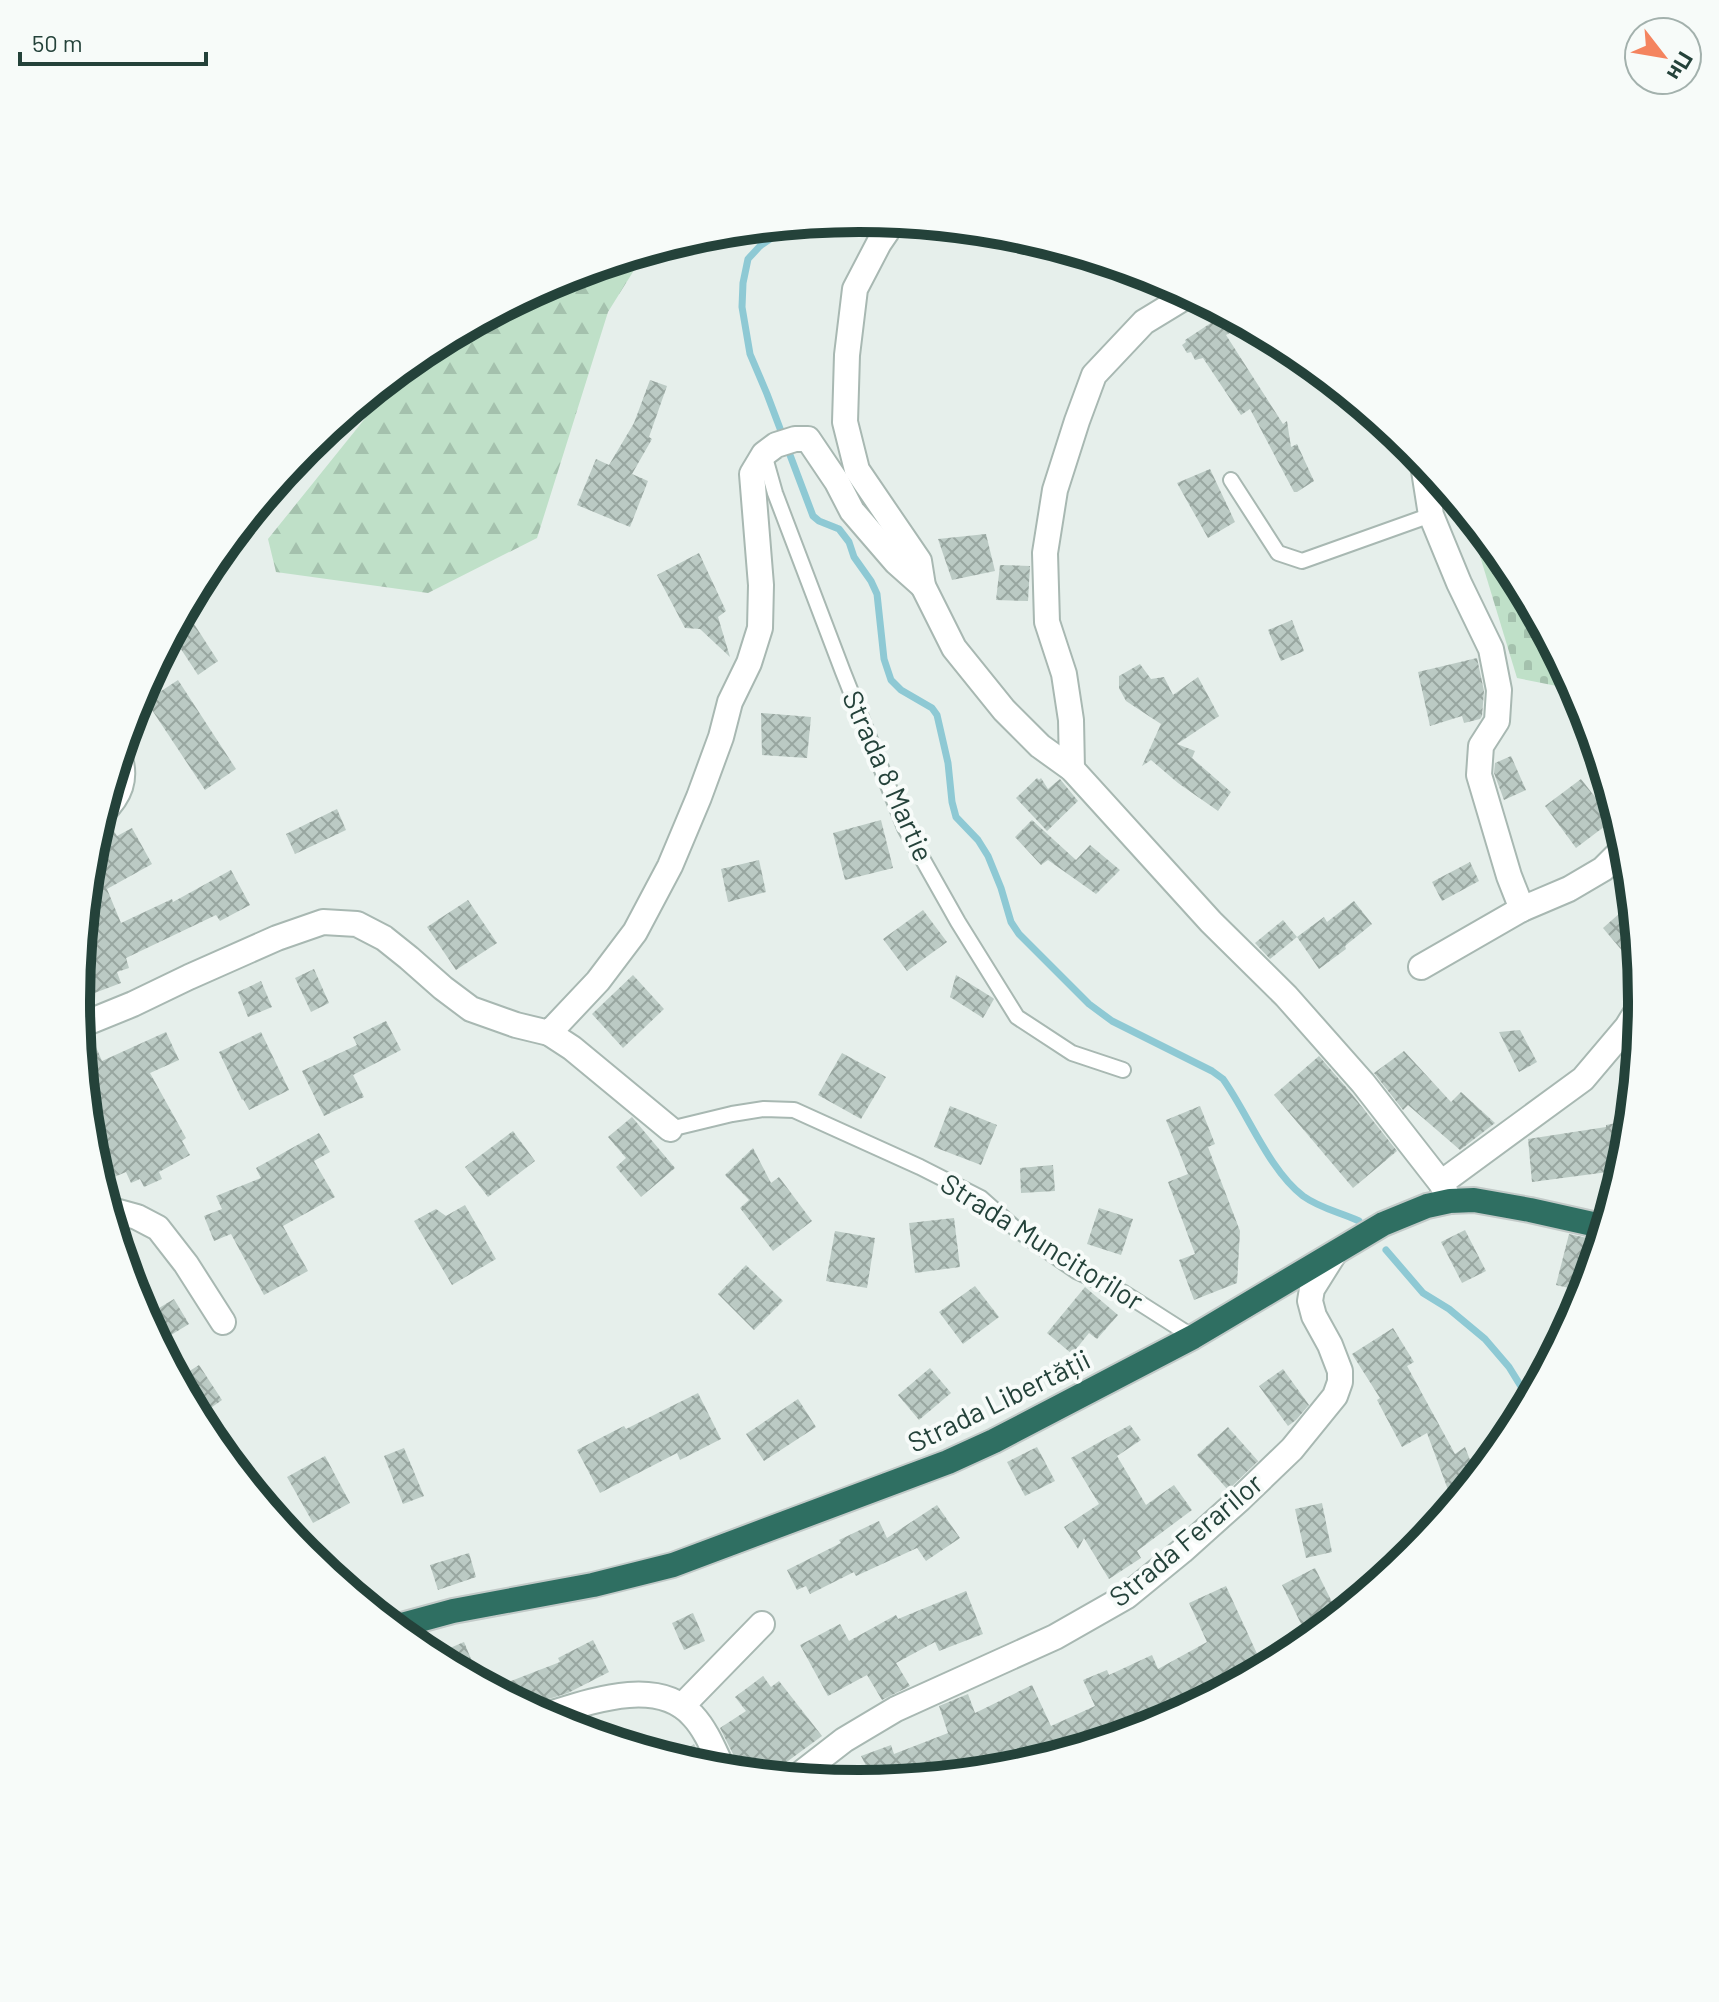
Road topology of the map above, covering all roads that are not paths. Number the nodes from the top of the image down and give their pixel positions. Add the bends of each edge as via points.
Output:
1 (886, 233) edge
2 (1178, 301) edge
3 (778, 446) junction
4 (1231, 480) dead end
5 (1426, 480) edge
6 (1431, 515) junction
7 (923, 586) junction
8 (1072, 769) junction
9 (1615, 857) edge
10 (1522, 909) junction
11 (1421, 967) dead end
12 (91, 1021) edge
13 (1628, 1025) edge
14 (549, 1033) junction
15 (1123, 1070) dead end
16 (670, 1129) joint
17 (1445, 1192) junction
18 (120, 1212) edge
19 (1595, 1225) edge
20 (1334, 1254) junction
21 (223, 1322) dead end
22 (1193, 1337) junction
23 (408, 1623) edge
24 (762, 1624) dead end
25 (682, 1706) junction
26 (561, 1710) edge
27 (717, 1757) edge
28 (807, 1769) edge

1 - 7 street via 855,289 845,422 857,470 919,561
2 - 8 street via 1144,322 1094,375 1055,490 1045,553 1047,622 1064,674
3 - 7 street via 808,439 852,511
3 - 14 street via 752,474 760,628 699,797 635,932
3 - 15 lane, Strada 8 Martie via 775,493 905,828 1017,1017 1072,1053
4 - 6 lane via 1278,553 1302,561
5 - 6 street
6 - 10 street via 1491,649 1499,690 1497,721 1481,746 1479,775
7 - 8 street via 954,648 996,700 1040,746
8 - 17 street via 1286,996 1353,1072
9 - 10 street via 1569,889
10 - 11 street
12 - 14 street, Strada Muncitorilor via 323,922 357,924 384,938 471,1009
13 - 17 street via 1583,1079
14 - 16 street, Strada Muncitorilor
16 - 22 lane, Strada Muncitorilor via 764,1109 794,1110 981,1198 1076,1271 1124,1293
17 - 19 highway, Strada Libertății
17 - 20 highway, Strada Libertății
18 - 21 street via 158,1228
20 - 22 highway, Strada Libertății
20 - 28 street, Strada Ferarilor via 1310,1301 1340,1382 1335,1396 1292,1449 1127,1596 1055,1637 896,1709
22 - 23 highway, Strada Libertății via 948,1462 706,1554 637,1575
24 - 25 street
25 - 26 street via 632,1694
25 - 27 street via 701,1726

